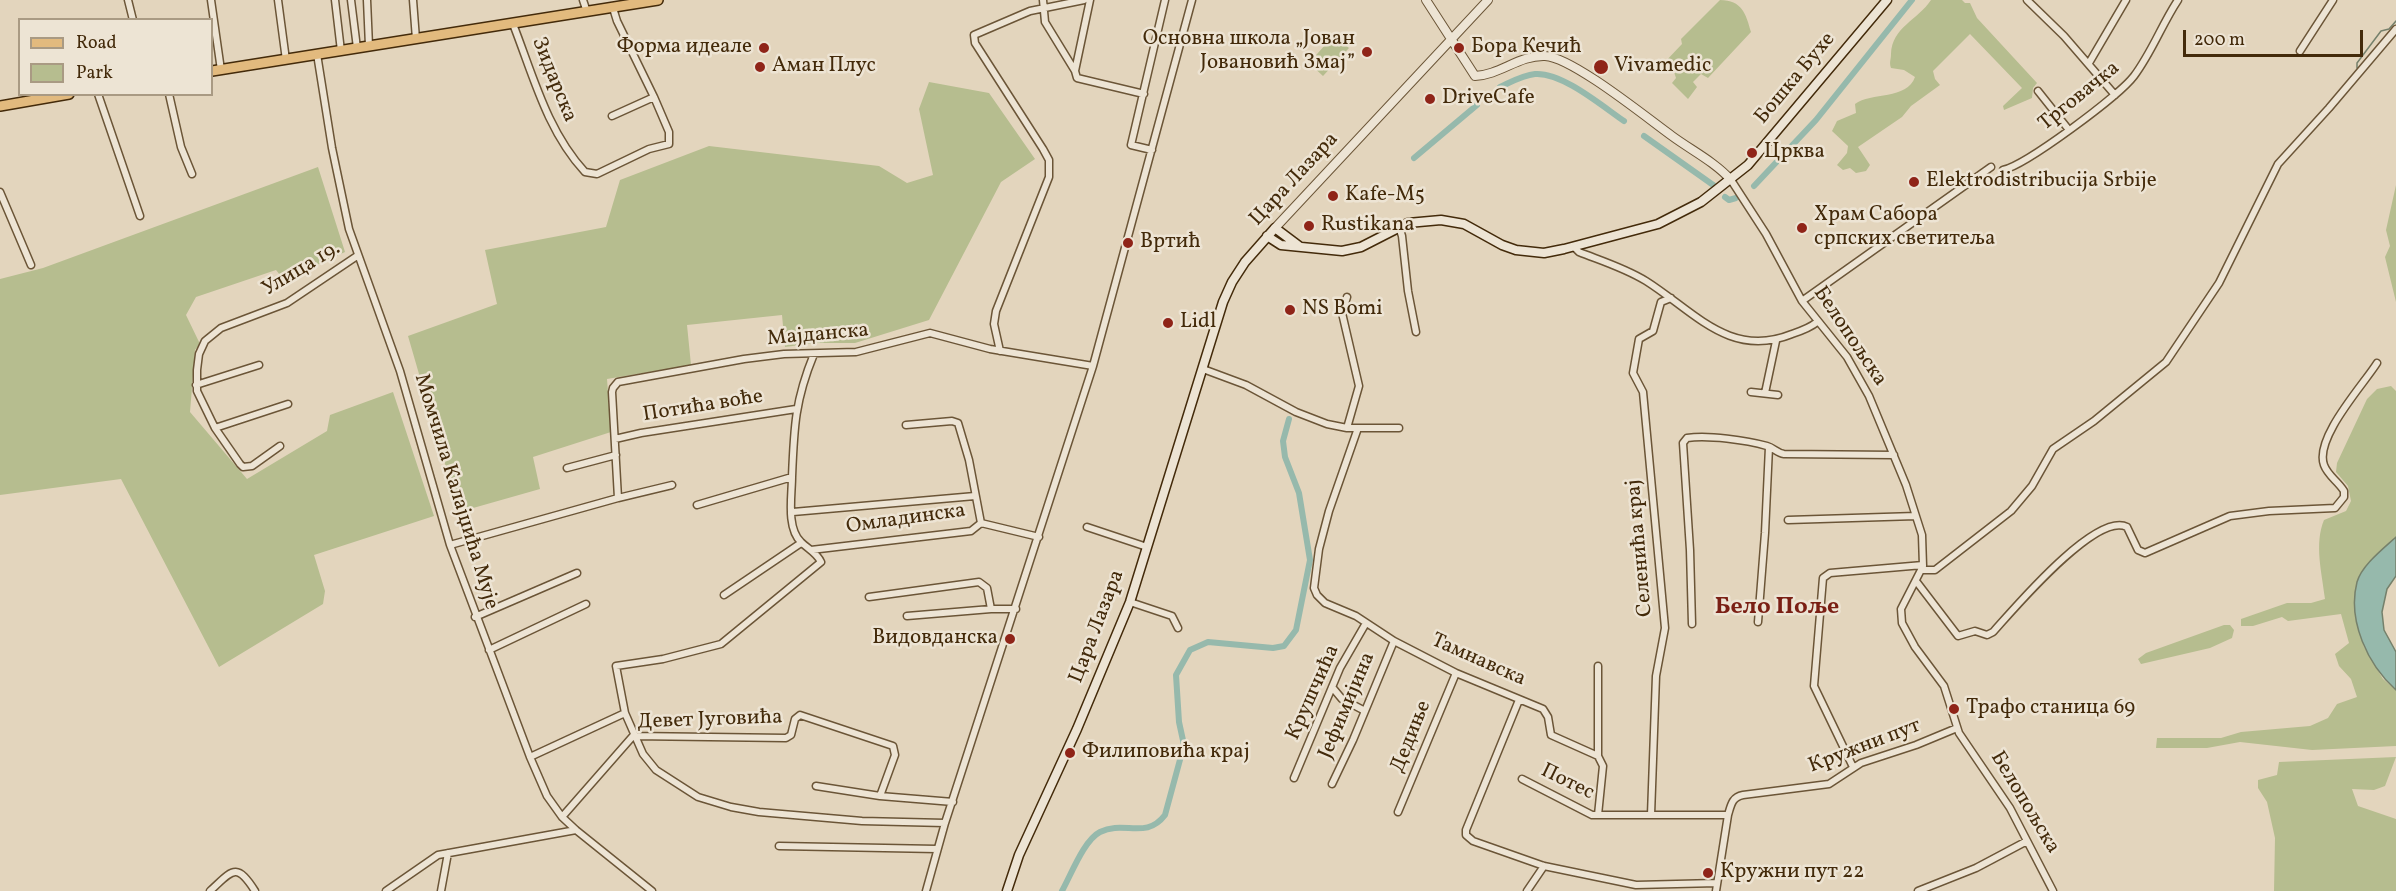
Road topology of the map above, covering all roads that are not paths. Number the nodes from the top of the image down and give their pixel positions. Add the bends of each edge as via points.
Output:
1 (128, 0) edge
2 (211, 0) edge
3 (278, 0) edge
4 (334, 0) edge
5 (351, 0) edge
6 (366, 0) edge
7 (413, 0) edge
8 (583, 0) edge
9 (658, 0) edge
10 (1043, 0) edge
11 (1084, 0) edge
12 (1090, 0) edge
13 (1165, 0) edge
14 (1192, 0) edge
15 (1426, 0) edge
16 (1488, 0) edge
17 (1887, 0) edge
18 (2027, 0) edge
19 (2126, 0) edge
20 (2178, 0) edge
21 (2333, 0) edge
22 (613, 8) junction
23 (1042, 9) junction
24 (587, 12) junction
25 (132, 18) edge
26 (212, 18) edge
27 (513, 24) junction
28 (213, 28) edge
29 (2396, 29) edge
30 (1450, 38) junction
31 (416, 39) junction
32 (369, 46) junction
33 (357, 48) junction
34 (341, 51) junction
35 (2300, 51) dead end
36 (317, 54) junction
37 (285, 60) junction
38 (2089, 63) junction
39 (216, 71) edge
40 (1076, 71) junction
41 (2038, 91) dead end
42 (1144, 93) junction
43 (2115, 95) junction
44 (58, 96) edge
45 (99, 96) edge
46 (169, 96) edge
47 (654, 97) junction
48 (0, 106) edge
49 (612, 116) dead end
50 (2069, 130) junction
51 (1152, 150) junction
52 (1991, 167) dead end
53 (2003, 170) dead end
54 (192, 174) dead end
55 (1731, 180) junction
56 (0, 192) edge
57 (140, 216) dead end
58 (1399, 227) junction
59 (1275, 228) junction
60 (1267, 236) junction
61 (1299, 246) junction
62 (1574, 247) junction
63 (357, 256) junction
64 (31, 265) dead end
65 (1347, 297) dead end
66 (1671, 298) junction
67 (1802, 301) junction
68 (1817, 322) junction
69 (1416, 332) dead end
70 (1776, 341) junction
71 (1000, 351) junction
72 (814, 354) junction
73 (2377, 363) dead end
74 (259, 365) dead end
75 (1093, 366) junction
76 (1203, 369) junction
77 (196, 385) junction
78 (1751, 392) dead end
79 (1764, 393) junction
80 (1778, 395) dead end
81 (288, 404) dead end
82 (796, 409) junction
83 (906, 426) dead end
84 (214, 428) junction
85 (1347, 428) junction
86 (1358, 428) junction
87 (1399, 428) dead end
88 (615, 439) junction
89 (280, 446) dead end
90 (1768, 447) junction
91 (616, 455) junction
92 (1894, 456) junction
93 (567, 468) dead end
94 (792, 477) junction
95 (672, 485) dead end
96 (975, 496) junction
97 (618, 498) junction
98 (697, 505) dead end
99 (792, 512) junction
100 (1916, 516) junction
101 (1788, 520) dead end
102 (981, 523) junction
103 (1087, 527) dead end
104 (1039, 537) junction
105 (801, 543) junction
106 (450, 545) junction
107 (1147, 547) junction
108 (811, 550) junction
109 (1923, 567) junction
110 (577, 573) dead end
111 (1916, 581) junction
112 (724, 595) dead end
113 (869, 597) dead end
114 (1130, 602) junction
115 (586, 604) dead end
116 (991, 609) junction
117 (1016, 609) junction
118 (907, 616) dead end
119 (475, 617) junction
120 (1758, 622) dead end
121 (1366, 623) junction
122 (1692, 624) dead end
123 (1178, 628) dead end
124 (1394, 641) junction
125 (489, 650) junction
126 (1598, 666) dead end
127 (1456, 673) junction
128 (1332, 687) junction
129 (1518, 700) junction
130 (1365, 711) junction
131 (625, 713) junction
132 (1957, 729) junction
133 (633, 736) junction
134 (1598, 756) junction
135 (530, 757) junction
136 (1853, 767) junction
137 (1294, 778) dead end
138 (1522, 779) dead end
139 (1332, 784) dead end
140 (816, 786) dead end
141 (880, 796) junction
142 (953, 802) junction
143 (1398, 812) dead end
144 (1598, 815) junction
145 (1650, 815) junction
146 (1728, 815) junction
147 (562, 817) junction
148 (945, 823) junction
149 (576, 830) junction
150 (2027, 842) junction
151 (779, 846) dead end
152 (937, 849) junction
153 (448, 853) junction
154 (1544, 866) junction
155 (1716, 887) edge
156 (210, 891) edge
157 (255, 891) edge
158 (386, 891) edge
159 (441, 891) edge
160 (652, 891) edge
161 (926, 891) edge
162 (1007, 891) edge
163 (1527, 891) edge
164 (1918, 891) edge
165 (2053, 891) edge

1 - 25 street
2 - 26 street
3 - 37 street
4 - 34 street
5 - 33 street
6 - 32 street
7 - 31 street
8 - 24 street
9 - 22 main road
10 - 23 street
11 - 23 street
12 - 40 street
13 - 42 street
14 - 51 street
15 - 30 street
16 - 30 street, Цара Лазара
17 - 55 main road, Бошка Бухе via 1748,165
18 - 38 street
19 - 38 street
20 - 43 street, Трговачка via 2146,60
21 - 35 street
22 - 24 main road
22 - 47 street
23 - 40 street via 1045,22
23 - 71 street via 978,33 973,39 1043,149 1050,167 996,311 994,324
24 - 27 main road
27 - 31 main road
27 - 47 street, Зидарска via 556,134 589,174 669,144 669,132
28 - 39 street
29 - 109 street via 2278,164 2219,283 2166,362 2053,449 2032,486 2002,519 1935,570
30 - 55 street, Белопољска via 1475,76 1530,57 1560,60 1592,78
30 - 59 street, Цара Лазара
31 - 32 main road
32 - 33 main road
33 - 34 main road
34 - 36 main road
36 - 37 main road
36 - 63 street, Момчила Калајџића Мује via 332,148
37 - 39 main road
38 - 43 street
40 - 42 street via 1079,80
41 - 50 street
42 - 51 street via 1131,145
43 - 50 street, Трговачка
44 - 48 main road
45 - 57 street
46 - 54 street via 181,147
47 - 49 street
50 - 53 street, Трговачка
51 - 75 street
52 - 67 street
55 - 62 main road, Бошка Бухе via 1674,218
55 - 67 street, Белопољска
56 - 64 street
58 - 61 main road via 1352,250 1333,252
58 - 62 main road via 1427,219 1451,221 1516,250 1544,253
58 - 69 street
59 - 60 main road, Цара Лазара
59 - 61 main road
60 - 61 main road via 1281,244
60 - 76 main road, Цара Лазара via 1232,282
62 - 66 street via 1627,270
63 - 77 street, Улица 19. via 287,303 215,331 201,348
63 - 106 street, Момчила Калајџића Мује via 400,371
65 - 85 street via 1342,313 1359,386
66 - 70 street via 1731,338
66 - 145 street, Селенића крај via 1661,302 1653,330 1639,339 1633,368 1633,377 1643,392 1665,628 1656,676
67 - 68 street, Белопољска
68 - 70 street
68 - 92 street, Белопољска via 1859,375
70 - 79 street
71 - 72 street, Мајданска via 930,333 856,352
71 - 75 street, Мајданска
72 - 82 street, Потића воће
72 - 88 street, Мајданска via 744,359 618,382 612,392
73 - 111 street via 2340,414 2323,452 2325,468 2344,491 2335,508 2230,516 2145,552 2138,550 2123,525 2098,533 2056,564 1987,635 1975,631 1958,636
74 - 77 street
75 - 104 street
76 - 85 street via 1257,390 1312,419
76 - 107 main road, Цара Лазара
77 - 84 street, Улица 19.
78 - 79 street
79 - 80 street
81 - 84 street
82 - 88 street, Потића воће
82 - 94 street, Потића воће
83 - 96 street via 958,423
84 - 89 street, Улица 19. via 243,467 252,466
85 - 86 street
86 - 87 street
86 - 121 street, Тамнавска via 1329,511 1314,588 1325,603
88 - 91 street, Мајданска
90 - 92 street via 1784,454
90 - 120 street
90 - 122 street via 1731,440 1687,438 1683,443
91 - 93 street
91 - 97 street, Мајданска
92 - 100 street, Белопољска
94 - 98 street
94 - 99 street, Потића воће
95 - 97 street
96 - 99 street
96 - 102 street
97 - 106 street
99 - 105 street via 794,532
100 - 101 street
100 - 109 street, Белопољска
102 - 104 street, Омладинска
102 - 108 street, Омладинска via 971,531
103 - 107 street
104 - 117 street
105 - 108 street
105 - 112 street
106 - 119 street, Момчила Калајџића Мује
107 - 114 main road, Цара Лазара
108 - 131 street via 820,558 819,565 722,643 663,659 615,666
109 - 111 street, Белопољска
109 - 136 street via 1830,573 1823,578 1815,686
110 - 119 street
111 - 132 street, Белопољска via 1901,609 1901,620 1915,647 1944,686
113 - 116 street via 979,582 987,588
114 - 123 street via 1172,616
114 - 162 main road, Цара Лазара via 1019,855
115 - 125 street
116 - 117 street
116 - 118 street
117 - 142 street
119 - 125 street, Момчила Калајџића Мује
121 - 124 street, Тамнавска
121 - 128 street, Крушчића
124 - 127 street, Тамнавска
124 - 130 street, Јефимијина
125 - 135 street, Момчила Калајџића Мује
126 - 134 street
127 - 129 street, Тамнавска
127 - 143 street, Дедиње
128 - 130 street via 1342,699
128 - 137 street, Крушчића
129 - 134 street, Тамнавска via 1547,712 1554,738
129 - 154 street via 1466,835
130 - 139 street, Јефимијина
131 - 133 street
131 - 135 street
132 - 136 street, Кружни пут
132 - 150 street, Белопољска via 2010,808
133 - 141 street, Девет Југовића via 786,738 791,735 796,717 803,716 893,746 896,755
133 - 147 street, Девет Југовића
133 - 148 street via 656,770 710,802 747,811 814,817
134 - 144 street via 1603,766
135 - 147 street, Момчила Калајџића Мује via 547,796
136 - 146 street, Кружни пут via 1825,785 1739,796
138 - 144 street, Потес
140 - 141 street
141 - 142 street
142 - 148 street
144 - 145 street
145 - 146 street
146 - 155 street
147 - 149 street, Момчила Калајџића Мује
148 - 152 street
149 - 153 street
149 - 160 street, Момчила Калајџића Мује
150 - 164 street
150 - 165 street, Белопољска
151 - 152 street
152 - 161 street
153 - 158 street via 431,858
153 - 159 street
154 - 155 street via 1636,885
154 - 163 street
156 - 157 street via 237,872 244,874

